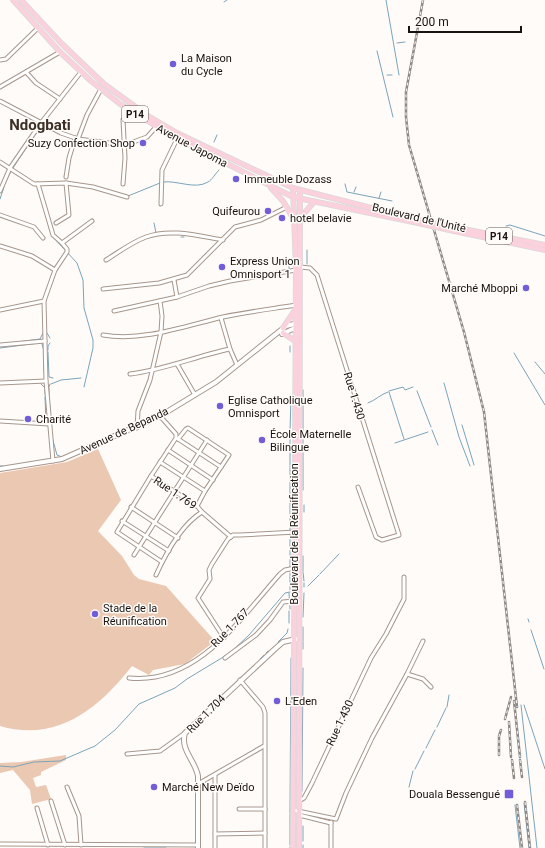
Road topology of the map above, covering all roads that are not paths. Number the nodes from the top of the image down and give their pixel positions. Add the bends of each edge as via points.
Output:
1 (13, 0) edge
2 (22, 0) edge
3 (31, 10) junction
4 (26, 15) junction
5 (38, 28) junction
6 (62, 44) junction
7 (58, 50) junction
8 (0, 60) edge
9 (26, 72) junction
10 (81, 72) junction
11 (0, 87) edge
12 (101, 89) junction
13 (60, 98) junction
14 (0, 101) edge
15 (123, 120) dead end
16 (41, 123) junction
17 (156, 127) junction
18 (77, 138) junction
19 (177, 139) junction
20 (125, 145) junction
21 (0, 162) edge
22 (232, 164) junction
23 (10, 168) junction
24 (66, 177) dead end
25 (66, 183) junction
26 (38, 184) junction
27 (123, 184) dead end
28 (267, 184) junction
29 (293, 188) junction
30 (300, 190) junction
31 (0, 191) edge
32 (127, 197) dead end
33 (293, 197) junction
34 (299, 199) junction
35 (314, 202) junction
36 (161, 204) dead end
37 (287, 207) junction
38 (0, 214) edge
39 (300, 218) junction
40 (92, 220) dead end
41 (295, 221) junction
42 (418, 221) junction
43 (56, 223) dead end
44 (453, 229) junction
45 (43, 238) dead end
46 (223, 240) junction
47 (62, 243) junction
48 (545, 245) edge
49 (0, 246) edge
50 (545, 250) edge
51 (106, 260) dead end
52 (298, 269) junction
53 (55, 270) junction
54 (174, 280) junction
55 (103, 289) dead end
56 (177, 297) junction
57 (44, 301) junction
58 (160, 301) junction
59 (296, 307) junction
60 (0, 310) edge
61 (114, 311) dead end
62 (221, 318) junction
63 (298, 325) junction
64 (283, 331) junction
65 (161, 332) junction
66 (103, 335) dead end
67 (45, 341) junction
68 (295, 341) junction
69 (0, 345) edge
70 (230, 349) junction
71 (177, 364) junction
72 (238, 366) junction
73 (151, 372) junction
74 (130, 374) dead end
75 (46, 381) junction
76 (0, 384) edge
77 (195, 396) junction
78 (160, 416) junction
79 (0, 421) edge
80 (49, 424) junction
81 (137, 428) junction
82 (177, 438) junction
83 (207, 440) junction
84 (168, 450) junction
85 (199, 452) junction
86 (53, 461) junction
87 (160, 462) junction
88 (191, 465) junction
89 (222, 467) junction
90 (0, 469) edge
91 (151, 476) junction
92 (184, 477) junction
93 (213, 480) junction
94 (358, 487) dead end
95 (175, 491) junction
96 (205, 491) junction
97 (197, 506) junction
98 (131, 507) junction
99 (202, 512) junction
100 (122, 521) junction
101 (155, 522) junction
102 (294, 532) junction
103 (299, 532) junction
104 (146, 536) junction
105 (231, 537) junction
106 (178, 538) junction
107 (139, 547) junction
108 (169, 551) junction
109 (134, 554) dead end
110 (162, 562) junction
111 (293, 568) junction
112 (299, 568) junction
113 (156, 575) dead end
114 (404, 577) dead end
115 (294, 601) junction
116 (224, 638) junction
117 (294, 639) junction
118 (300, 640) junction
119 (423, 641) dead end
120 (225, 658) dead end
121 (407, 674) junction
122 (129, 678) dead end
123 (240, 680) junction
124 (431, 687) dead end
125 (185, 733) junction
126 (264, 746) junction
127 (126, 754) dead end
128 (215, 775) junction
129 (198, 784) junction
130 (67, 787) dead end
131 (52, 801) dead end
132 (299, 802) junction
133 (37, 808) dead end
134 (239, 809) dead end
135 (264, 809) junction
136 (293, 812) junction
137 (299, 813) junction
138 (331, 818) junction
139 (331, 823) junction
140 (265, 833) junction
141 (215, 834) junction
142 (0, 844) edge
143 (48, 845) junction
144 (65, 845) junction
145 (81, 845) junction
146 (112, 846) edge
147 (198, 846) edge
148 (215, 848) edge
149 (265, 848) edge
150 (293, 848) edge
151 (299, 848) edge
152 (332, 848) edge

1 - 4 main road, Avenue Japoma / P14
2 - 3 main road, Avenue Japoma / P14
3 - 4 main road
3 - 6 main road, Avenue Japoma / P14
4 - 5 main road, Avenue Japoma / P14
5 - 7 main road, Avenue Japoma / P14
5 - 8 street via 6,59
6 - 7 main road
6 - 22 main road, Avenue Japoma / P14 via 104,84 148,116
7 - 9 street
7 - 10 main road, Avenue Japoma / P14
9 - 11 street
9 - 13 street via 36,83
10 - 12 main road, Avenue Japoma / P14
10 - 13 street
12 - 17 main road, Avenue Japoma / P14
12 - 18 street
13 - 16 street
14 - 16 street
15 - 20 street
16 - 18 street
16 - 23 street
17 - 19 main road, Avenue Japoma / P14
17 - 20 street via 147,137
18 - 20 street
18 - 24 street via 69,158
19 - 22 main road, Avenue Japoma / P14
19 - 36 street via 162,170
20 - 27 street
21 - 23 street
22 - 28 main road, Avenue Japoma / P14
22 - 29 main road, Avenue Japoma / P14
23 - 26 street
23 - 31 street
25 - 26 street
25 - 32 street via 93,187
25 - 43 street via 69,216
26 - 47 street via 53,235
28 - 33 main road, Avenue Japoma / P14
28 - 37 main road
29 - 30 main road, Boulevard de l'Unité / P14
29 - 33 main road, Boulevard de la Réunification
30 - 34 main road
30 - 42 main road, Boulevard de l'Unité / P14
33 - 34 main road, Boulevard de l'Unité / P14
33 - 41 main road, Boulevard de la Réunification
34 - 35 main road, Boulevard de l'Unité / P14
34 - 39 main road
35 - 39 main road
35 - 42 main road, Boulevard de l'Unité / P14
37 - 41 main road
37 - 46 street via 256,222 238,226
38 - 45 street via 34,227
39 - 52 main road
40 - 47 street
41 - 52 main road, Boulevard de la Réunification
42 - 44 main road, Boulevard de l'Unité / P14, bridge
44 - 48 main road, Boulevard de l'Unité / P14
44 - 50 main road, Boulevard de l'Unité / P14
46 - 51 street via 183,234 157,234 136,242
46 - 54 street via 191,273
47 - 53 street via 68,251
49 - 53 street via 32,256
52 - 56 street via 216,284
52 - 59 main road, Boulevard de la Réunification
52 - 63 main road
52 - 94 street, Rue 1.430 via 310,268 317,275 399,535 382,540 376,537
53 - 57 street
54 - 55 street
54 - 56 street
56 - 58 street
57 - 60 street
57 - 67 street
58 - 61 street
58 - 65 street
59 - 62 street via 261,310
59 - 63 main road, Boulevard de la Réunification
59 - 64 main road
62 - 65 street
62 - 70 street
63 - 64 main road, Avenue de Bepanda
63 - 68 main road, Boulevard de la Réunification
63 - 103 main road
64 - 68 main road
64 - 72 main road, Avenue de Bepanda
65 - 66 street via 126,336
65 - 73 street
67 - 69 street
67 - 75 street
68 - 102 main road, Boulevard de la Réunification
70 - 71 street
70 - 72 street
71 - 73 street
71 - 77 street
72 - 77 main road, Avenue de Bepanda
73 - 74 street
73 - 81 street via 138,411
75 - 76 street
75 - 80 street
77 - 78 main road, Avenue de Bepanda
78 - 81 main road, Avenue de Bepanda
78 - 82 street
79 - 80 street
80 - 86 street
81 - 86 main road, Avenue de Bepanda
82 - 83 street via 187,428
82 - 84 street
82 - 85 street
83 - 85 street
83 - 89 street via 228,454
84 - 87 street
84 - 88 street
85 - 88 street
85 - 89 street
86 - 90 main road, Avenue de Bepanda
87 - 91 street
87 - 92 street
88 - 92 street
88 - 93 street
89 - 93 street
91 - 95 street, Rue 1.769
91 - 98 street, Rue 1.769
92 - 95 street
92 - 96 street
93 - 96 street
95 - 97 street, Rue 1.769
95 - 101 street
96 - 97 street
97 - 99 street, Rue 1.769
98 - 100 street, Rue 1.769
98 - 101 street
99 - 105 street, Rue 1.769
99 - 106 street via 194,517
100 - 104 street
100 - 107 street, Rue 1.769 via 117,532
101 - 104 street
101 - 106 street
102 - 103 street
102 - 105 street
102 - 111 main road, Boulevard de la Réunification
103 - 112 main road
104 - 107 street
104 - 108 street
105 - 116 street via 212,564 209,570 210,579 198,598
106 - 108 street
107 - 109 street
107 - 110 street
108 - 110 street
110 - 113 street
111 - 112 street
111 - 115 main road, Boulevard de la Réunification
111 - 116 street, Rue 1.767 via 280,574
112 - 118 main road
114 - 132 street, Rue 1.430 via 404,599 371,658 304,798
115 - 117 main road, Boulevard de la Réunification
115 - 120 street via 282,602 256,635
116 - 122 street, Rue 1.767 via 183,668 147,679
117 - 118 main road
117 - 123 main road, Rue 1.704 via 280,644
117 - 136 main road, Boulevard de la Réunification
118 - 132 main road
119 - 121 street
121 - 124 street via 423,679
121 - 138 street via 372,738 336,819
123 - 125 main road, Rue 1.704
123 - 126 street via 264,710
125 - 127 street via 160,751
125 - 129 main road, Rue 1.704 via 184,749 197,770
126 - 128 street
126 - 135 street
128 - 129 street
128 - 141 street
129 - 147 main road, Rue 1.704
130 - 145 street via 79,816
131 - 144 street
132 - 137 main road
133 - 143 street
134 - 135 street
135 - 140 street
136 - 137 street
136 - 150 main road, Boulevard de la Réunification
137 - 138 street
137 - 139 street
137 - 151 main road
138 - 139 street
139 - 152 street
140 - 141 street
140 - 149 street
141 - 148 street
142 - 143 street
143 - 144 street
144 - 145 street
145 - 146 street
146 - 147 street

